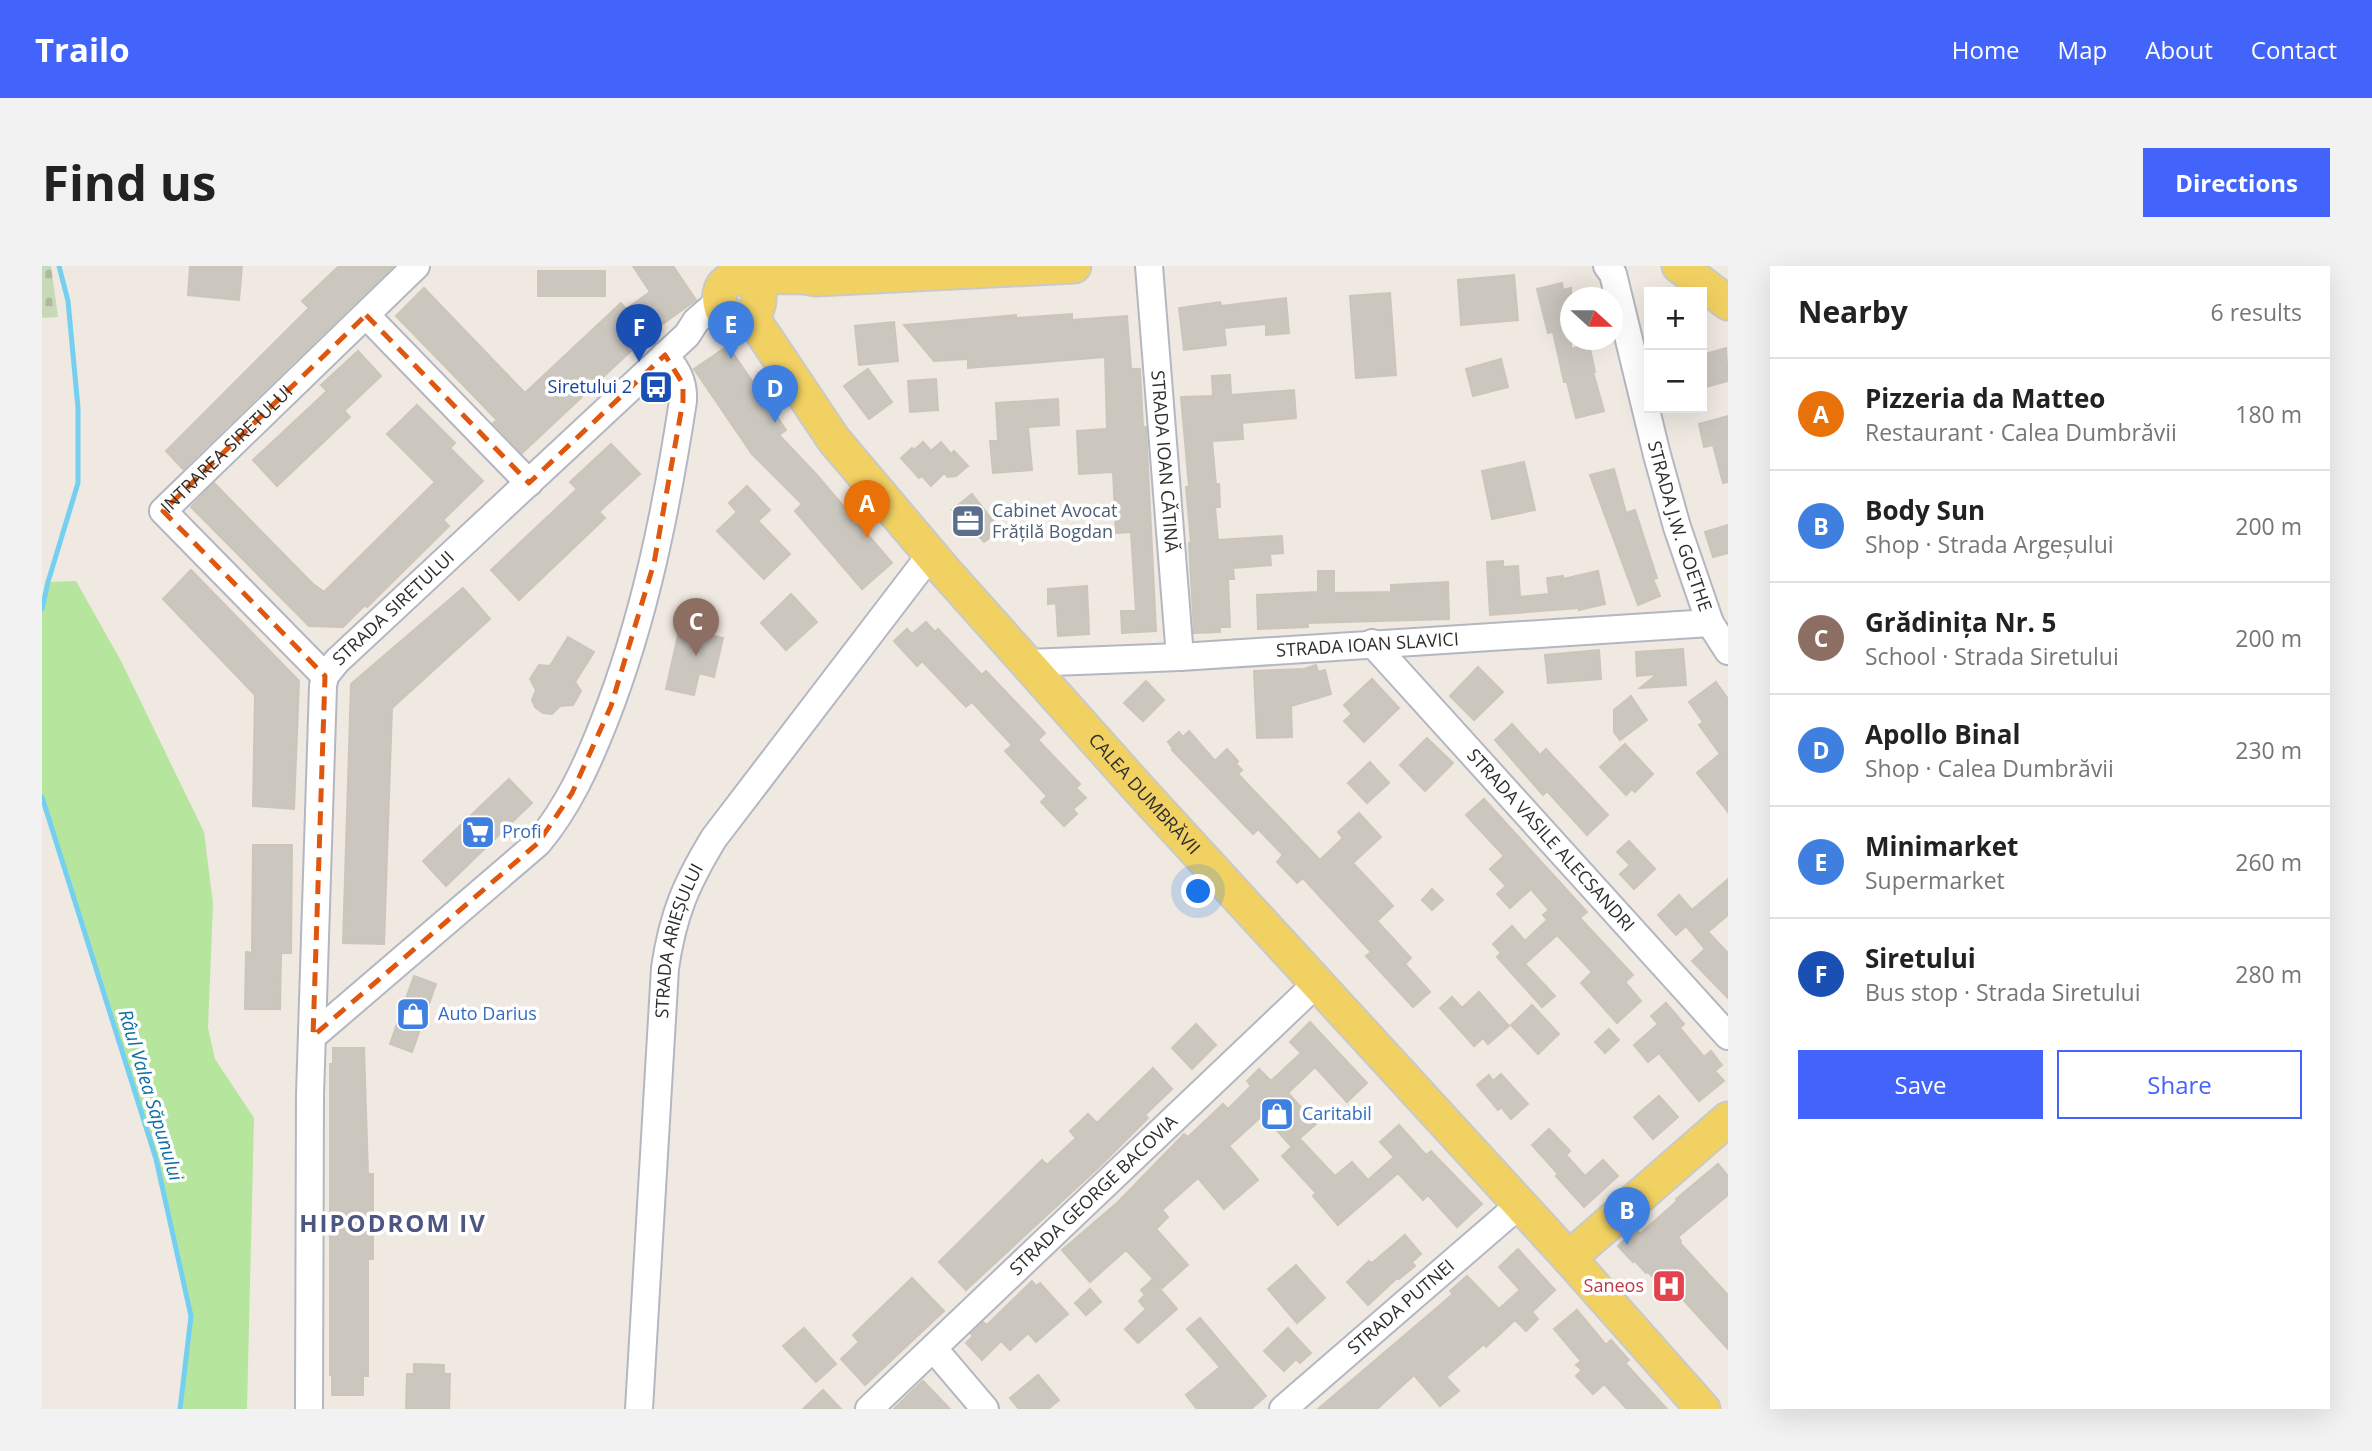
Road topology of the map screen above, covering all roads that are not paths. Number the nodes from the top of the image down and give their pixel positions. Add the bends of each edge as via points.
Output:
1 (416, 266) edge
2 (1074, 266) edge
3 (1149, 266) edge
4 (1679, 266) edge
5 (1035, 267) edge
6 (1613, 269) edge
7 (732, 290) edge
8 (1728, 303) edge
9 (366, 315) junction
10 (665, 355) junction
11 (529, 484) junction
12 (931, 554) junction
13 (1710, 623) junction
14 (1372, 643) junction
15 (1728, 651) edge
16 (1180, 657) junction
17 (1027, 663) junction
18 (325, 676) junction
19 (1317, 982) junction
20 (313, 1036) junction
21 (1728, 1036) edge
22 (1728, 1119) edge
23 (1519, 1205) junction
24 (1569, 1258) junction
25 (934, 1349) junction
26 (309, 1409) edge
27 (639, 1409) edge
28 (869, 1409) edge
29 (985, 1409) edge
30 (1283, 1409) edge
31 (1703, 1409) edge

1 - 9 street, INTRAREA SIRETULUI
2 - 5 main road
3 - 16 street, STRADA IOAN CĂTINĂ
4 - 8 main road
5 - 7 main road via 805,276
6 - 13 street, STRADA J.W. GOETHE via 1657,454
7 - 10 street, STRADA SIRETULUI
7 - 12 main road, CALEA DUMBRĂVII via 834,440
9 - 11 street
9 - 18 street, INTRAREA SIRETULUI via 163,511
10 - 11 street, STRADA SIRETULUI
10 - 20 street via 678,373 683,394 661,529 627,659 572,793 538,843
11 - 18 street, STRADA SIRETULUI
12 - 17 main road, CALEA DUMBRĂVII
12 - 27 street, STRADA ARIEȘULUI via 714,838 680,902 665,968
13 - 14 street, STRADA IOAN SLAVICI
13 - 15 street, STRADA J.W. GOETHE
14 - 16 street, STRADA IOAN SLAVICI
14 - 21 street, STRADA VASILE ALECSANDRI
16 - 17 street, STRADA IOAN SLAVICI
17 - 19 main road, CALEA DUMBRĂVII
18 - 20 street, STRADA SIRETULUI
19 - 23 main road, CALEA DUMBRĂVII
19 - 25 street, STRADA GEORGE BACOVIA
20 - 26 street, STRADA SIRETULUI
22 - 24 main road
23 - 24 main road, CALEA DUMBRĂVII
23 - 30 street, STRADA PUTNEI
24 - 31 main road, CALEA DUMBRĂVII
25 - 28 street, STRADA GEORGE BACOVIA
25 - 29 street

